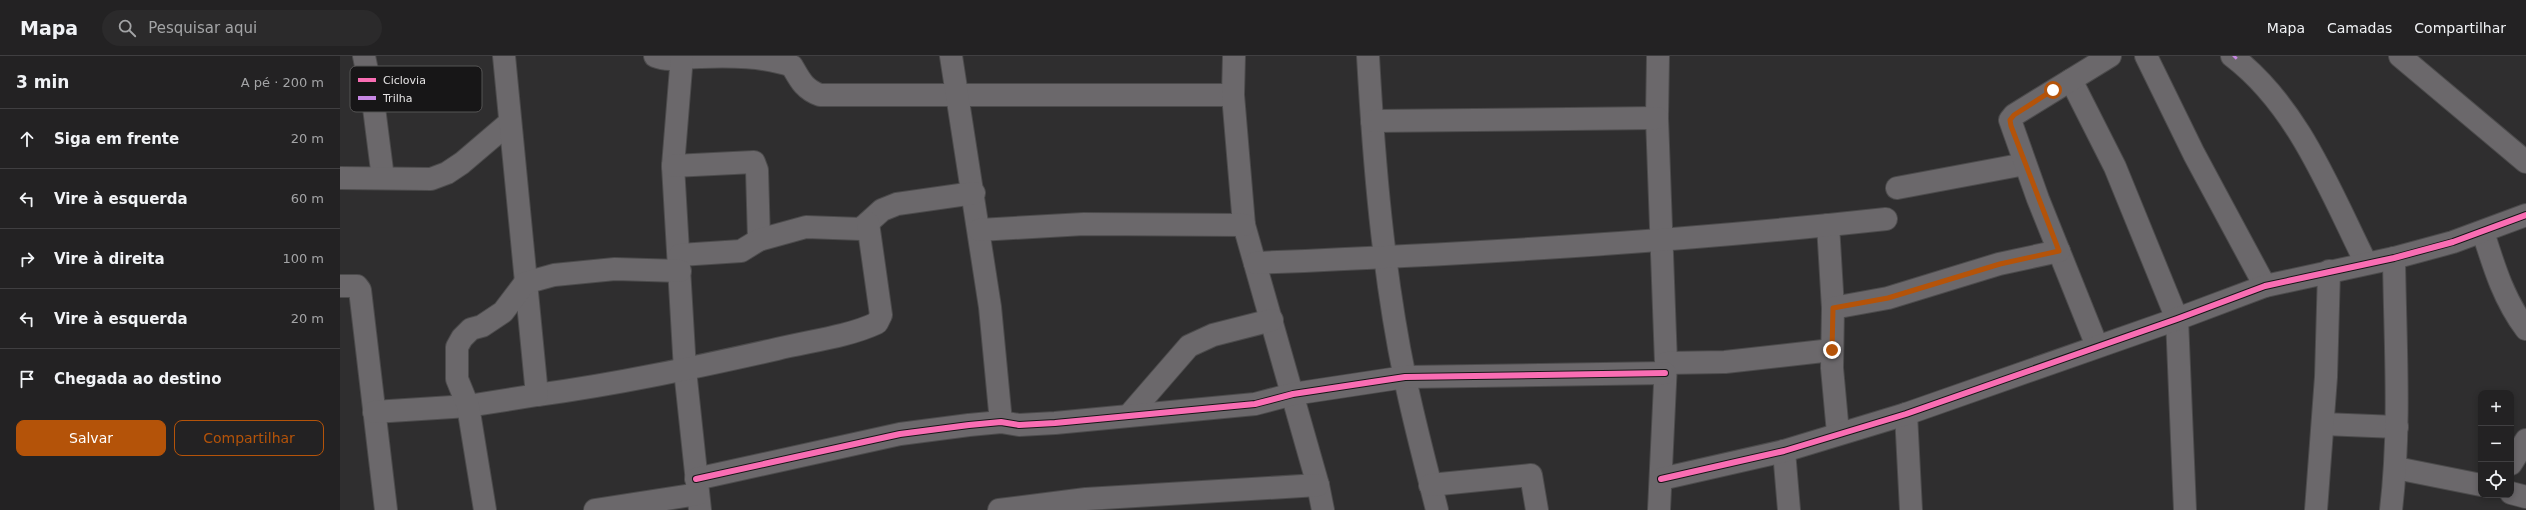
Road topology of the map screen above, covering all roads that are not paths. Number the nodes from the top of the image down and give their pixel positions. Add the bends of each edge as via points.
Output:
1 (364, 56) edge
2 (504, 56) edge
3 (655, 56) edge
4 (951, 56) edge
5 (1234, 56) edge
6 (1368, 56) edge
7 (1658, 56) edge
8 (2110, 56) edge
9 (2146, 56) edge
10 (2232, 56) edge
11 (2400, 56) edge
12 (682, 57) edge
13 (366, 66) edge
14 (2071, 80) junction
15 (1233, 95) junction
16 (957, 96) junction
17 (374, 112) edge
18 (1657, 118) junction
19 (1372, 121) junction
20 (510, 122) junction
21 (2526, 162) edge
22 (2025, 164) junction
23 (673, 166) junction
24 (340, 178) edge
25 (383, 178) junction
26 (1897, 188) dead end
27 (974, 193) junction
28 (2526, 215) edge
29 (1886, 219) dead end
30 (868, 223) junction
31 (1244, 225) junction
32 (1828, 225) junction
33 (978, 230) junction
34 (2483, 232) junction
35 (759, 240) junction
36 (1663, 240) junction
37 (2059, 251) junction
38 (1386, 258) junction
39 (2394, 258) junction
40 (680, 263) junction
41 (1255, 263) junction
42 (2366, 263) junction
43 (2329, 271) junction
44 (524, 283) junction
45 (340, 286) edge
46 (2265, 286) junction
47 (1833, 308) junction
48 (2177, 319) junction
49 (1272, 320) junction
50 (2526, 329) edge
51 (2097, 346) junction
52 (1832, 350) junction
53 (1665, 368) junction
54 (685, 370) junction
55 (1404, 377) junction
56 (1293, 394) junction
57 (537, 395) junction
58 (468, 406) junction
59 (374, 412) junction
60 (1130, 414) junction
61 (1906, 414) junction
62 (1001, 422) junction
63 (2323, 424) junction
64 (2397, 427) junction
65 (1838, 433) junction
66 (2526, 440) edge
67 (1784, 451) junction
68 (2512, 462) edge
69 (2396, 468) junction
70 (1661, 479) junction
71 (2478, 484) edge
72 (1318, 485) junction
73 (1430, 486) junction
74 (2514, 493) edge
75 (698, 494) edge
76 (2526, 497) edge
77 (386, 510) edge
78 (485, 510) edge
79 (595, 510) edge
80 (999, 510) edge
81 (1323, 510) edge
82 (1437, 510) edge
83 (1537, 510) edge
84 (1659, 510) edge
85 (1789, 510) edge
86 (1911, 510) edge
87 (2185, 510) edge
88 (2316, 510) edge
89 (2391, 510) edge

1 - 13 street
2 - 20 street
3 - 12 street via 669,60
4 - 16 street
5 - 15 street
6 - 19 street
7 - 18 street
8 - 14 street
9 - 46 street via 2194,154
10 - 42 street via 2277,102 2294,128 2319,169
11 - 21 street
12 - 16 street via 779,61 792,66 800,83 809,91 820,95
12 - 23 street
14 - 22 street via 2010,120
14 - 48 street via 2115,167
15 - 16 street
15 - 31 street
16 - 27 street
17 - 25 street
18 - 19 street
18 - 36 street
19 - 38 street
20 - 25 street via 447,173 431,179
20 - 44 street
22 - 26 street
22 - 37 street
23 - 35 street via 754,162 757,170
23 - 40 street
24 - 25 street
27 - 30 street via 897,204 882,210
27 - 33 street
28 - 34 street
29 - 32 street
30 - 35 street via 851,230 806,227
30 - 54 street via 881,314 877,323 841,334
31 - 33 street via 1084,224
31 - 41 street
32 - 36 street
32 - 47 street
33 - 62 street via 990,307
34 - 39 street
34 - 50 street via 2508,301
35 - 40 street via 741,251
36 - 38 street
36 - 53 street
37 - 47 street via 2000,264 1888,298
37 - 51 street
38 - 41 street
38 - 55 street
39 - 42 street
39 - 64 street
40 - 44 street via 554,275
40 - 54 street
41 - 49 street
42 - 43 street
43 - 46 street
43 - 63 street
44 - 57 street
44 - 58 street via 503,312 471,329 457,347 457,379
45 - 59 street via 357,286 360,290
46 - 48 street
47 - 52 street
48 - 51 street
48 - 87 street
49 - 56 street
49 - 60 street via 1213,335 1189,346
51 - 61 street
52 - 53 street
52 - 65 street
53 - 55 street
53 - 70 street
54 - 57 street
54 - 75 street
55 - 56 street
55 - 73 street
56 - 60 street via 1255,404
56 - 72 street
57 - 58 street
58 - 59 street
58 - 78 street
59 - 77 street
60 - 62 street via 1055,423 1019,425
61 - 65 street
61 - 86 street
62 - 75 street via 900,434
63 - 64 street
63 - 88 street
64 - 69 street
65 - 67 street
66 - 68 street
67 - 70 street
67 - 85 street
69 - 71 street
69 - 89 street
70 - 84 street
72 - 80 street via 1086,499
72 - 81 street
73 - 82 street
73 - 83 street via 1531,475
74 - 76 street
75 - 79 street

